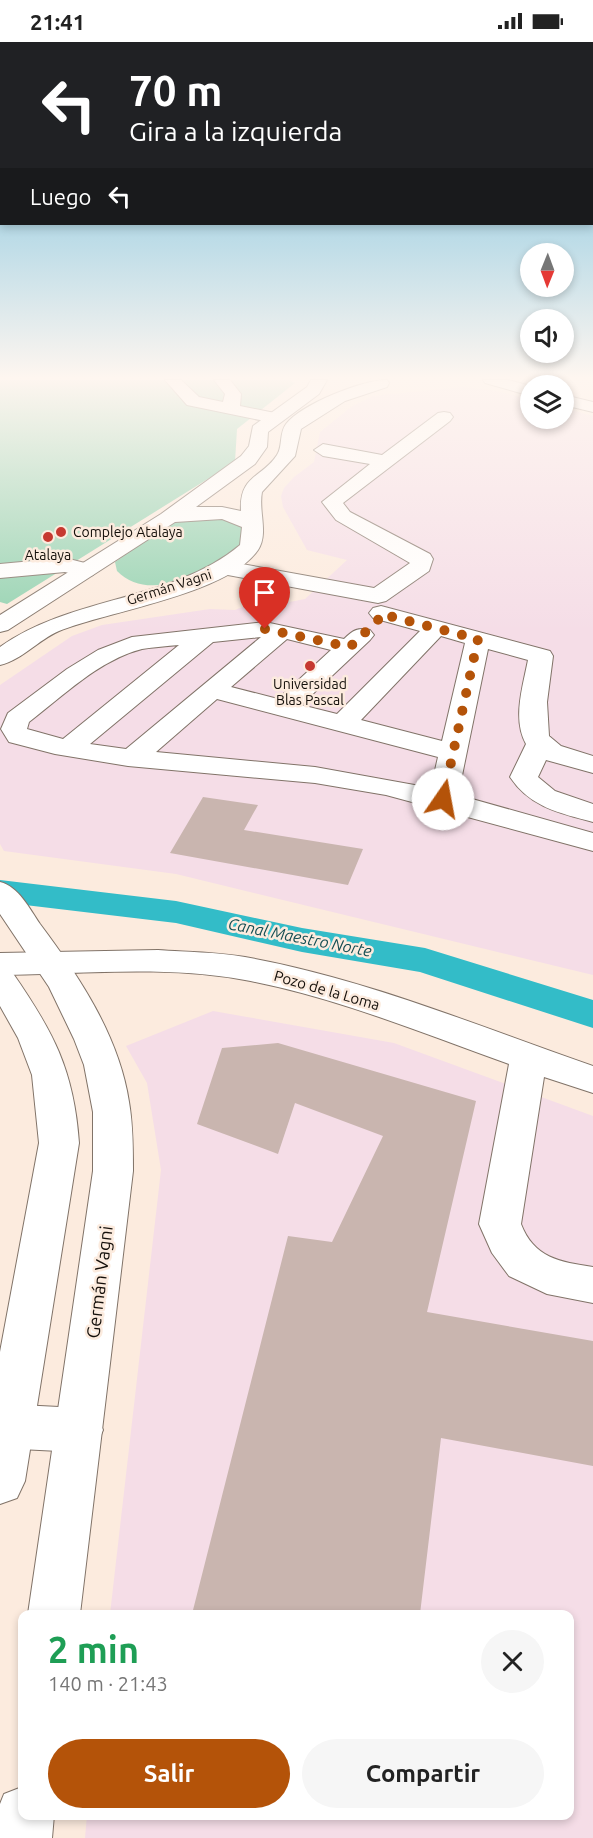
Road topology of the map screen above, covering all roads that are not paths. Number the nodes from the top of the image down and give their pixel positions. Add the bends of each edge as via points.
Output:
1 (243, 464) edge
2 (277, 464) edge
3 (382, 464) edge
4 (168, 518) junction
5 (250, 523) junction
6 (225, 568) junction
7 (85, 570) junction
8 (0, 571) edge
9 (178, 586) junction
10 (379, 605) junction
11 (0, 625) edge
12 (436, 628) junction
13 (282, 631) junction
14 (208, 634) junction
15 (478, 639) junction
16 (350, 647) junction
17 (0, 658) edge
18 (212, 690) junction
19 (282, 709) junction
20 (342, 724) junction
21 (540, 744) junction
22 (70, 747) junction
23 (453, 752) junction
24 (134, 757) junction
25 (593, 765) edge
26 (443, 799) junction
27 (593, 813) edge
28 (593, 842) edge
29 (8, 903) edge
30 (49, 962) junction
31 (0, 964) edge
32 (0, 980) edge
33 (529, 1056) junction
34 (593, 1080) edge
35 (593, 1285) edge
36 (5, 1426) edge
37 (79, 1430) junction
38 (0, 1481) edge
39 (55, 1610) edge
40 (24, 1820) edge
41 (22, 1838) edge

1 - 4 main road
2 - 5 main road, Germán Vagni via 252,492
3 - 10 main road via 332,502 343,516 422,559 421,566
4 - 5 main road via 199,512 220,513
4 - 7 main road
5 - 6 main road, Germán Vagni via 254,535 250,547
6 - 9 main road, Germán Vagni
6 - 10 main road
7 - 8 main road via 65,565
7 - 9 main road via 107,585 134,591
7 - 11 main road
9 - 17 main road, Germán Vagni via 52,626
10 - 12 main road
10 - 16 main road via 378,620
12 - 15 main road
12 - 20 main road
13 - 14 main road
13 - 16 main road
13 - 18 main road
14 - 22 main road
14 - 22 main road via 141,642 102,655 16,719 14,729 19,736
15 - 21 main road via 541,656 532,726
15 - 23 main road
16 - 19 main road
18 - 19 main road
18 - 24 main road
19 - 20 main road
20 - 23 main road
21 - 25 main road via 563,757
21 - 27 main road via 524,777 530,789 548,800
22 - 24 main road
23 - 26 main road
24 - 26 main road via 317,775
26 - 28 main road
29 - 30 main road, Germán Vagni
30 - 31 main road, Pozo de la Loma
30 - 33 main road, Pozo de la Loma via 158,961 243,968 367,999
30 - 37 main road, Germán Vagni via 97,1048 109,1094 113,1133 113,1171
32 - 36 main road via 21,1009 49,1064 59,1115 59,1143
33 - 34 main road, Pozo de la Loma
33 - 35 main road via 500,1224 507,1245 519,1262 546,1277
36 - 37 main road
36 - 38 main road
37 - 39 main road, Germán Vagni
40 - 41 main road

